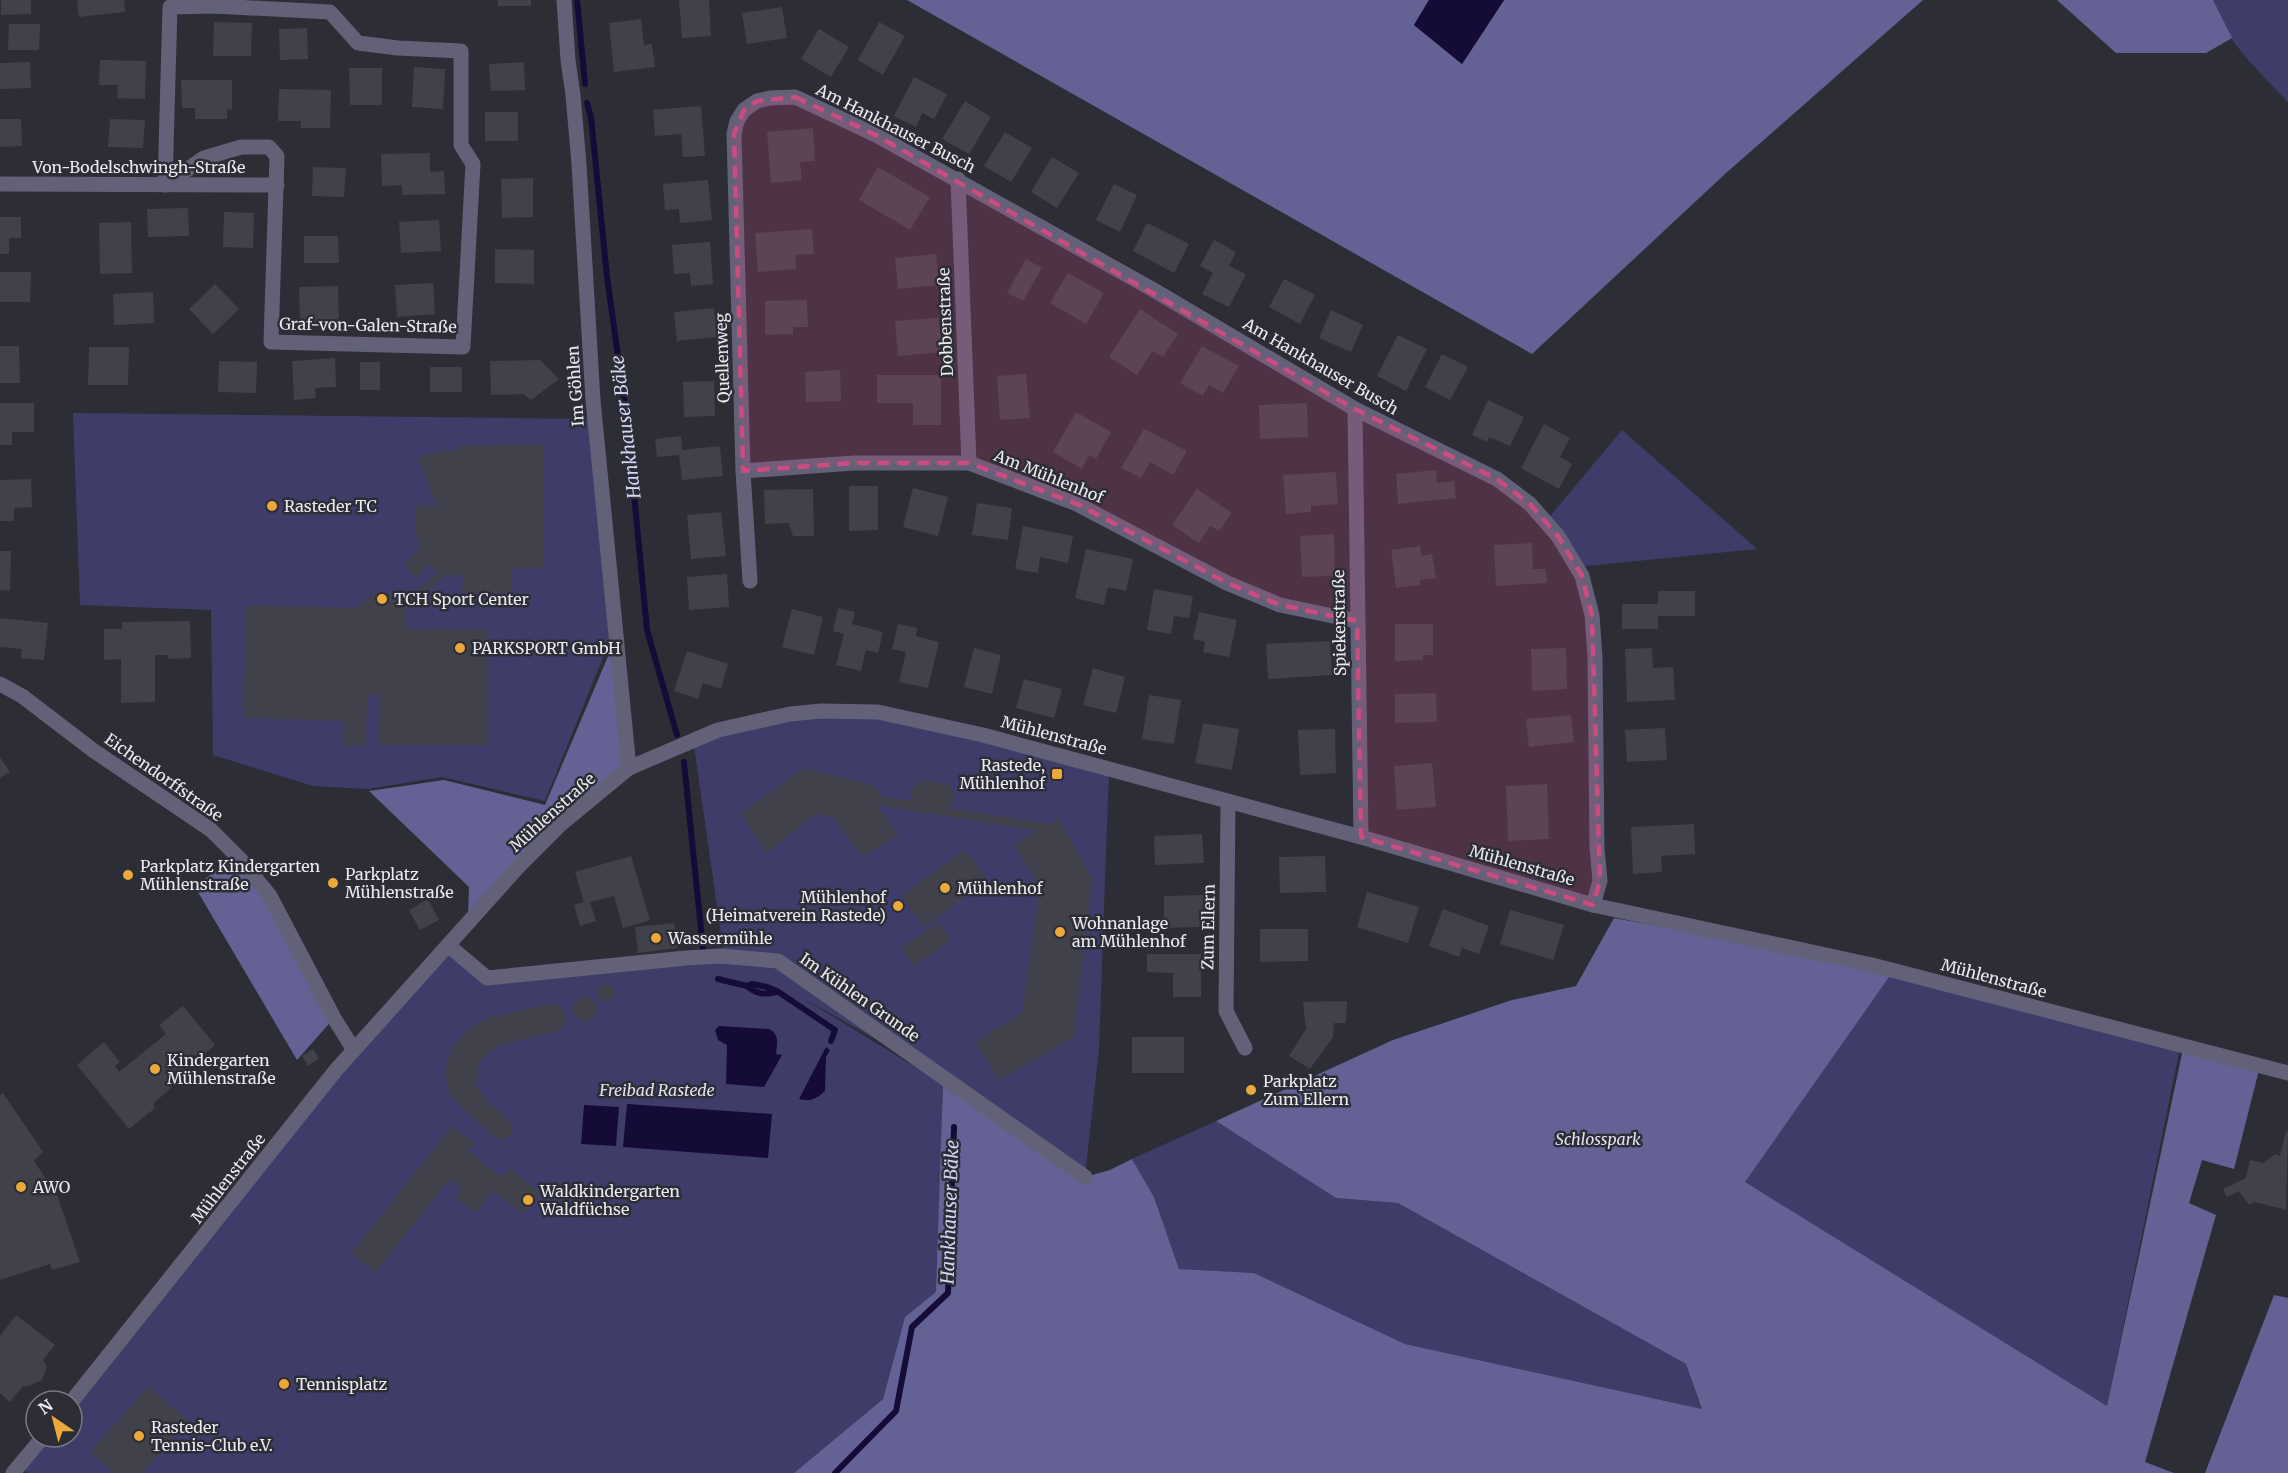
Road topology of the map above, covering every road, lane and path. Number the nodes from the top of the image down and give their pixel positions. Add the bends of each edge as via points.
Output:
1 (564, 0) edge
2 (734, 134) joint
3 (958, 179) junction
4 (0, 184) edge
5 (165, 185) junction
6 (277, 185) junction
7 (1355, 409) junction
8 (969, 463) junction
9 (743, 471) junction
10 (750, 581) dead end
11 (1357, 621) junction
12 (0, 684) edge
13 (629, 768) junction
14 (1227, 801) junction
15 (1361, 837) junction
16 (1593, 905) junction
17 (448, 945) junction
18 (1245, 1048) dead end
19 (354, 1050) junction
20 (2288, 1073) edge
21 (1085, 1177) dead end
22 (82, 1389) edge
23 (33, 1449) edge
24 (13, 1473) edge

1 - 13 street, Im Göhlen via 579,164 593,400
2 - 3 street, Am Hankhauser Busch via 744,110 757,101 795,97
2 - 9 street, Quellenweg
3 - 7 street, Am Hankhauser Busch
3 - 8 street, Dobbenstraße
4 - 5 street, Von-Bodelschwingh-Straße
5 - 6 street, Von-Bodelschwingh-Straße
5 - 6 street, Graf-von-Galen-Straße via 204,158 241,147 269,147 277,156
5 - 6 street, Graf-von-Galen-Straße via 170,8 214,6 330,12 358,43 461,51 461,145 473,164 463,347 271,342
7 - 11 street, Spiekerstraße
7 - 16 street, Am Hankhauser Busch via 1497,479 1530,504 1558,536 1582,576 1592,615 1594,656 1600,881
8 - 9 street, Am Mühlenhof via 854,463
8 - 11 street, Am Mühlenhof via 1077,504 1227,584 1280,605
9 - 10 street, Quellenweg
11 - 15 street, Spiekerstraße
12 - 19 street, Eichendorffstraße via 211,830 242,860 270,896
13 - 14 street, Mühlenstraße via 688,741 741,723 821,711 878,712 983,735
13 - 17 street, Mühlenstraße via 518,867
14 - 15 street, Mühlenstraße
14 - 18 street, Zum Ellern via 1226,1011
15 - 16 street, Mühlenstraße
16 - 20 street, Mühlenstraße via 1872,965
17 - 19 street, Mühlenstraße
17 - 21 street, Im Kühlen Grunde via 487,978 686,958 721,956 778,961
19 - 22 street, Mühlenstraße
23 - 24 street

